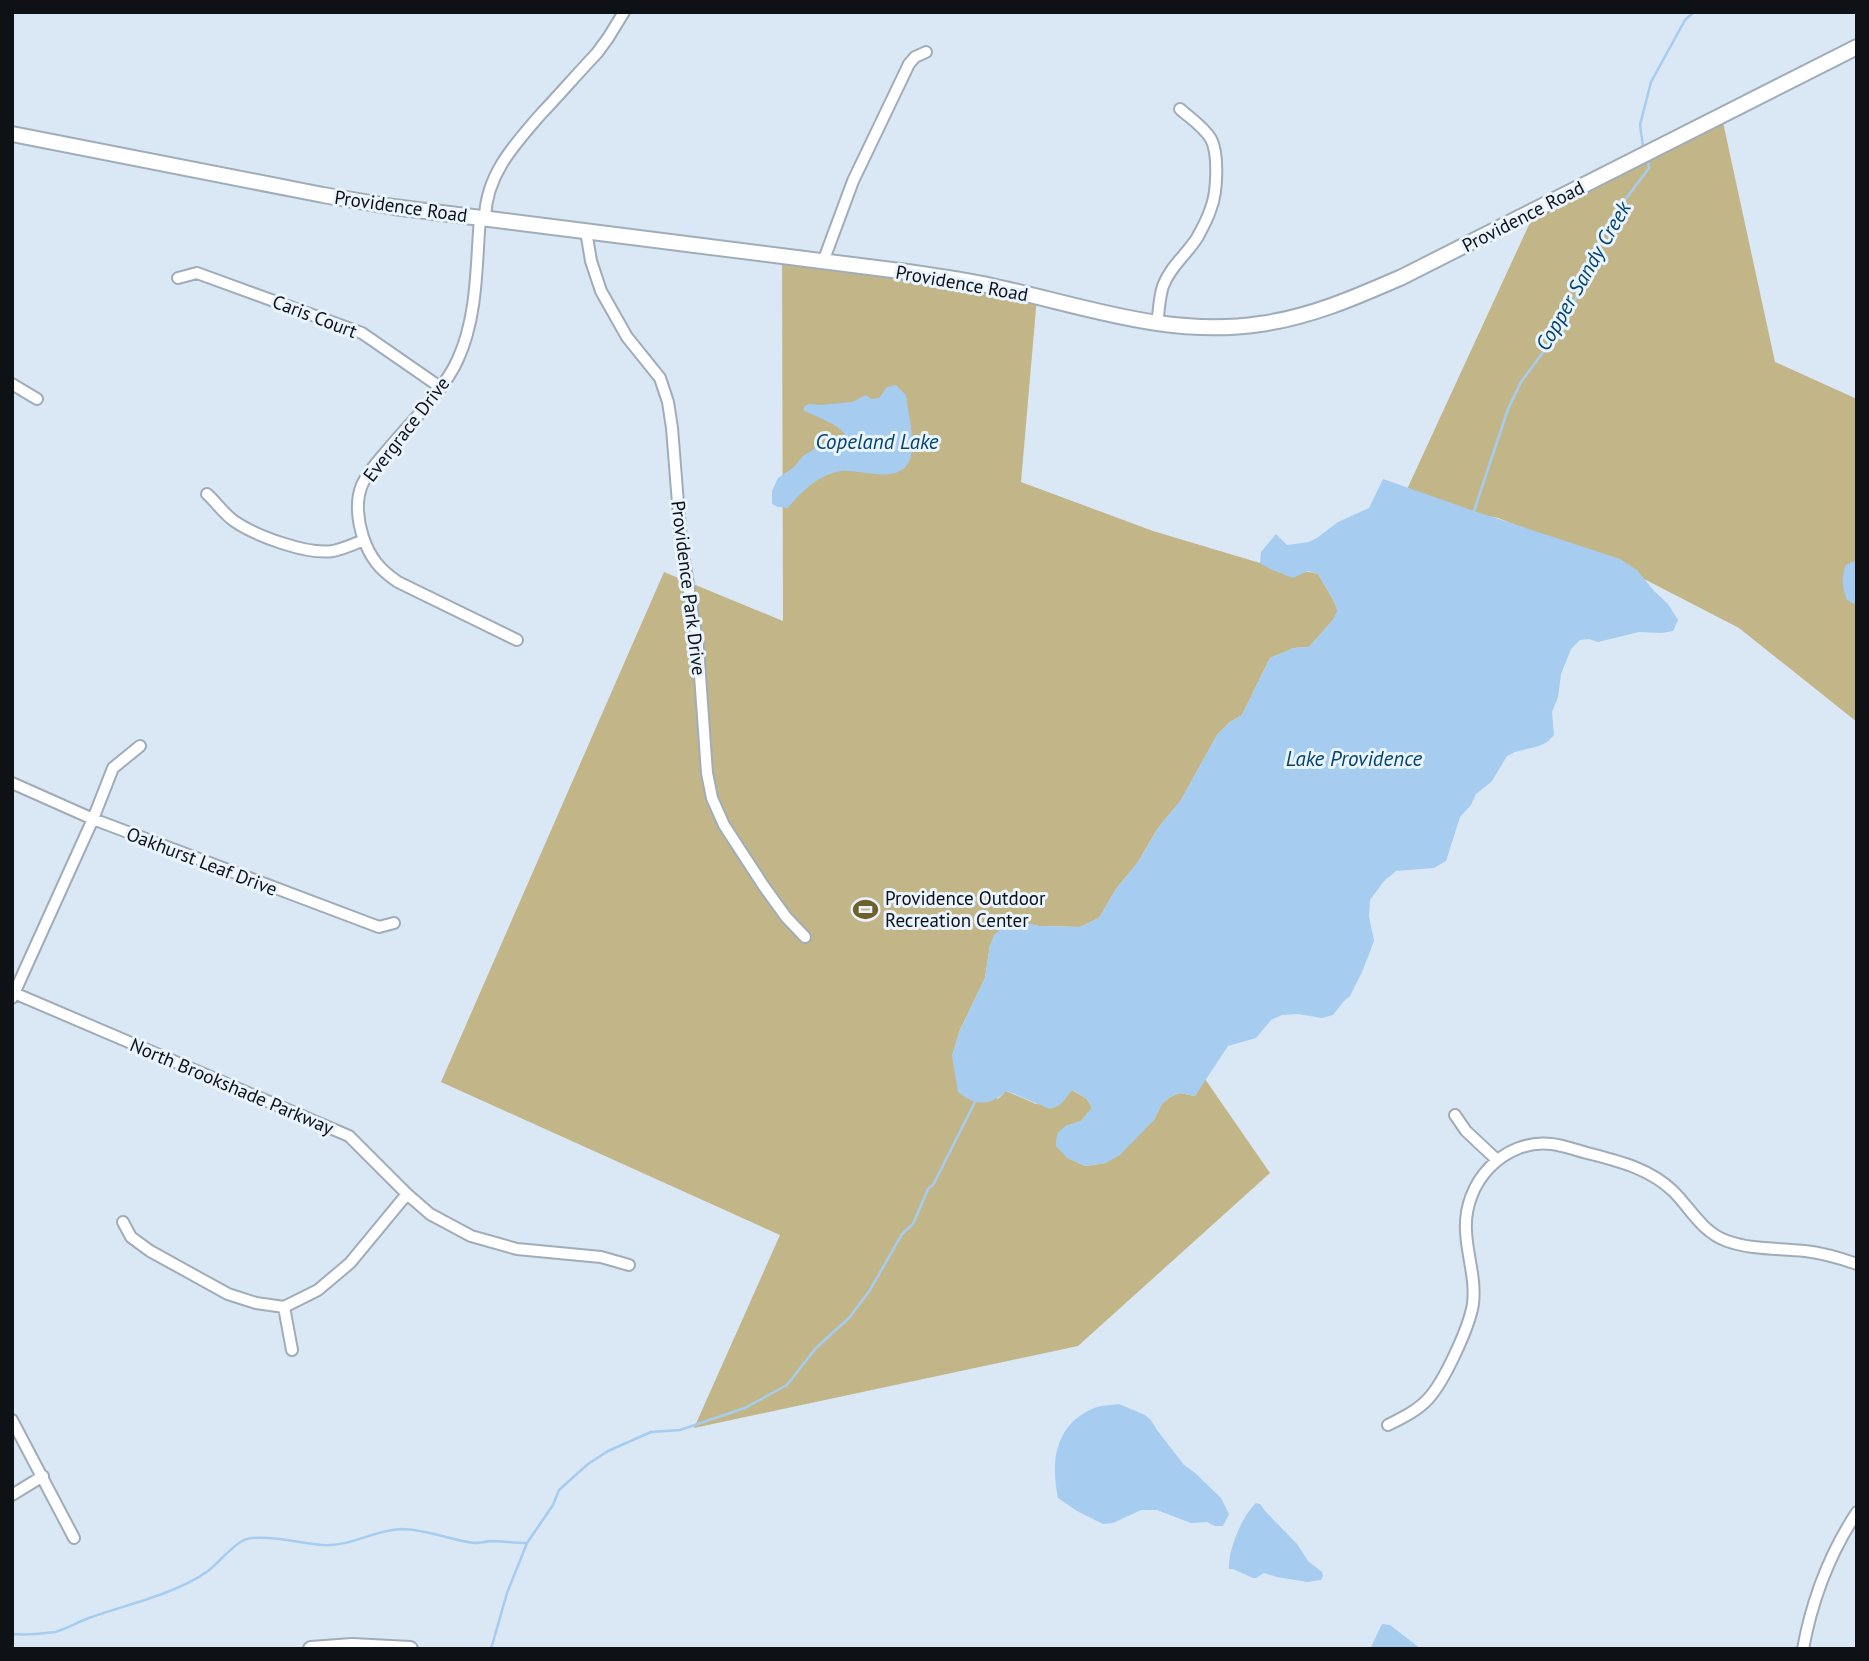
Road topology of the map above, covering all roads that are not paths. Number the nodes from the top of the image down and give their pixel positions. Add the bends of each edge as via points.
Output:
1 (624, 12) edge
2 (1857, 47) edge
3 (926, 52) dead end
4 (1180, 109) dead end
5 (12, 134) edge
6 (483, 218) junction
7 (586, 231) junction
8 (823, 262) junction
9 (178, 278) dead end
10 (1157, 324) junction
11 (12, 384) edge
12 (440, 387) junction
13 (37, 399) dead end
14 (207, 494) dead end
15 (364, 540) junction
16 (517, 640) dead end
17 (140, 746) dead end
18 (12, 783) edge
19 (93, 819) junction
20 (394, 923) dead end
21 (806, 937) dead end
22 (13, 996) edge
23 (1455, 1115) dead end
24 (1497, 1160) junction
25 (407, 1195) junction
26 (123, 1222) dead end
27 (1857, 1264) edge
28 (629, 1265) dead end
29 (284, 1307) junction
30 (292, 1349) dead end
31 (12, 1420) edge
32 (1388, 1425) dead end
33 (43, 1476) junction
34 (12, 1495) edge
35 (1857, 1511) edge
36 (74, 1538) dead end
37 (311, 1649) edge
38 (410, 1649) edge
39 (1803, 1649) edge

1 - 6 street, Evergrace Drive via 597,53 508,152 489,188
2 - 10 street, Providence Road via 1343,303 1260,324 1196,328
3 - 8 street via 909,64 853,181
4 - 10 street via 1207,133 1215,149 1213,200 1197,237 1163,287
5 - 6 street, Providence Road via 323,195
6 - 7 street, Providence Road
6 - 12 street, Evergrace Drive via 469,329 457,361
7 - 8 street, Providence Road
7 - 21 street, Providence Park Drive via 601,291 626,337 660,379 668,402 712,798 763,885
8 - 10 street, Providence Road via 962,280
9 - 12 street, Caris Court via 197,274 362,333
11 - 13 street
12 - 15 street, Evergrace Drive via 361,486 359,526
14 - 15 street via 233,520 302,549 335,551
15 - 16 street, Evergrace Drive via 369,553 398,582
17 - 19 street via 113,768
18 - 19 street, Oakhurst Leaf Drive
19 - 20 street, Oakhurst Leaf Drive via 379,927
19 - 22 street
22 - 25 street, North Brookshade Parkway via 349,1136
23 - 24 street
24 - 27 street via 1525,1146 1551,1144 1622,1162 1662,1182 1704,1227 1727,1241 1821,1253
24 - 32 street via 1475,1187 1467,1213 1474,1294 1463,1336 1429,1398
25 - 28 street, North Brookshade Parkway via 430,1214 471,1236 517,1249 601,1257
25 - 29 street via 350,1263 318,1290
26 - 29 street via 131,1237 150,1251 228,1294
29 - 30 street
31 - 33 street
33 - 34 street
33 - 36 street
35 - 39 street via 1826,1571
37 - 38 street

